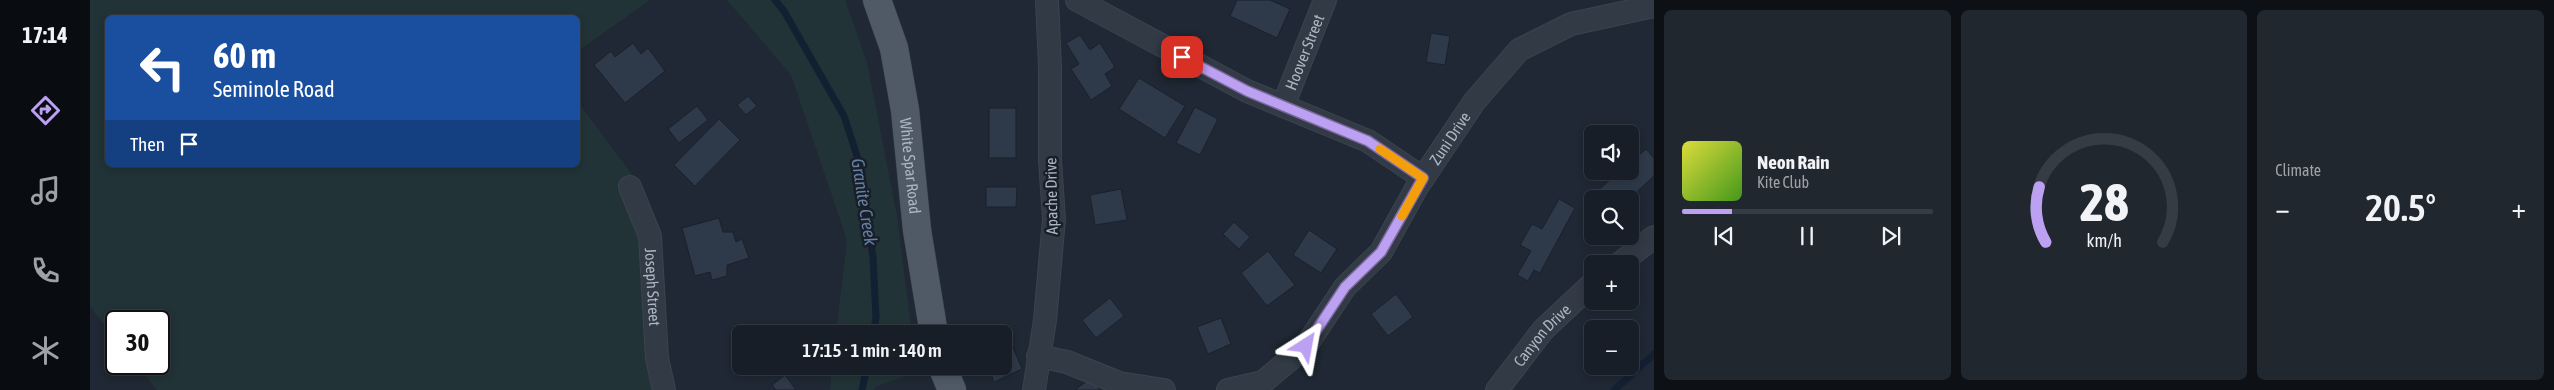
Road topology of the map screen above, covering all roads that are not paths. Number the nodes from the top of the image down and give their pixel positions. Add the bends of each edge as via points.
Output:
1 (877, 0) edge
2 (1048, 0) edge
3 (1077, 0) edge
4 (1325, 0) edge
5 (1654, 6) edge
6 (1283, 106) junction
7 (1423, 178) junction
8 (630, 188) dead end
9 (1654, 237) edge
10 (1631, 255) edge
11 (1584, 291) edge
12 (932, 325) edge
13 (1038, 356) junction
14 (946, 375) edge
15 (664, 390) edge
16 (952, 390) edge
17 (1034, 390) edge
18 (1164, 390) edge
19 (1228, 390) edge
20 (1497, 390) edge

1 - 12 main road, White Spar Road via 894,48 905,110 918,239
2 - 13 street, Apache Drive via 1054,219 1045,320
3 - 6 street via 1247,91
4 - 6 street, Hoover Street
5 - 7 street, Zuni Drive via 1571,24 1519,50 1474,102
6 - 7 street via 1368,141
7 - 19 street, Zuni Drive via 1381,252 1345,287 1306,346 1263,382
8 - 15 street, Joseph Street via 650,236 656,358
9 - 10 street
11 - 20 street, Canyon Drive via 1542,330
13 - 17 street, Apache Drive
13 - 18 street via 1066,362 1119,383
14 - 16 main road

